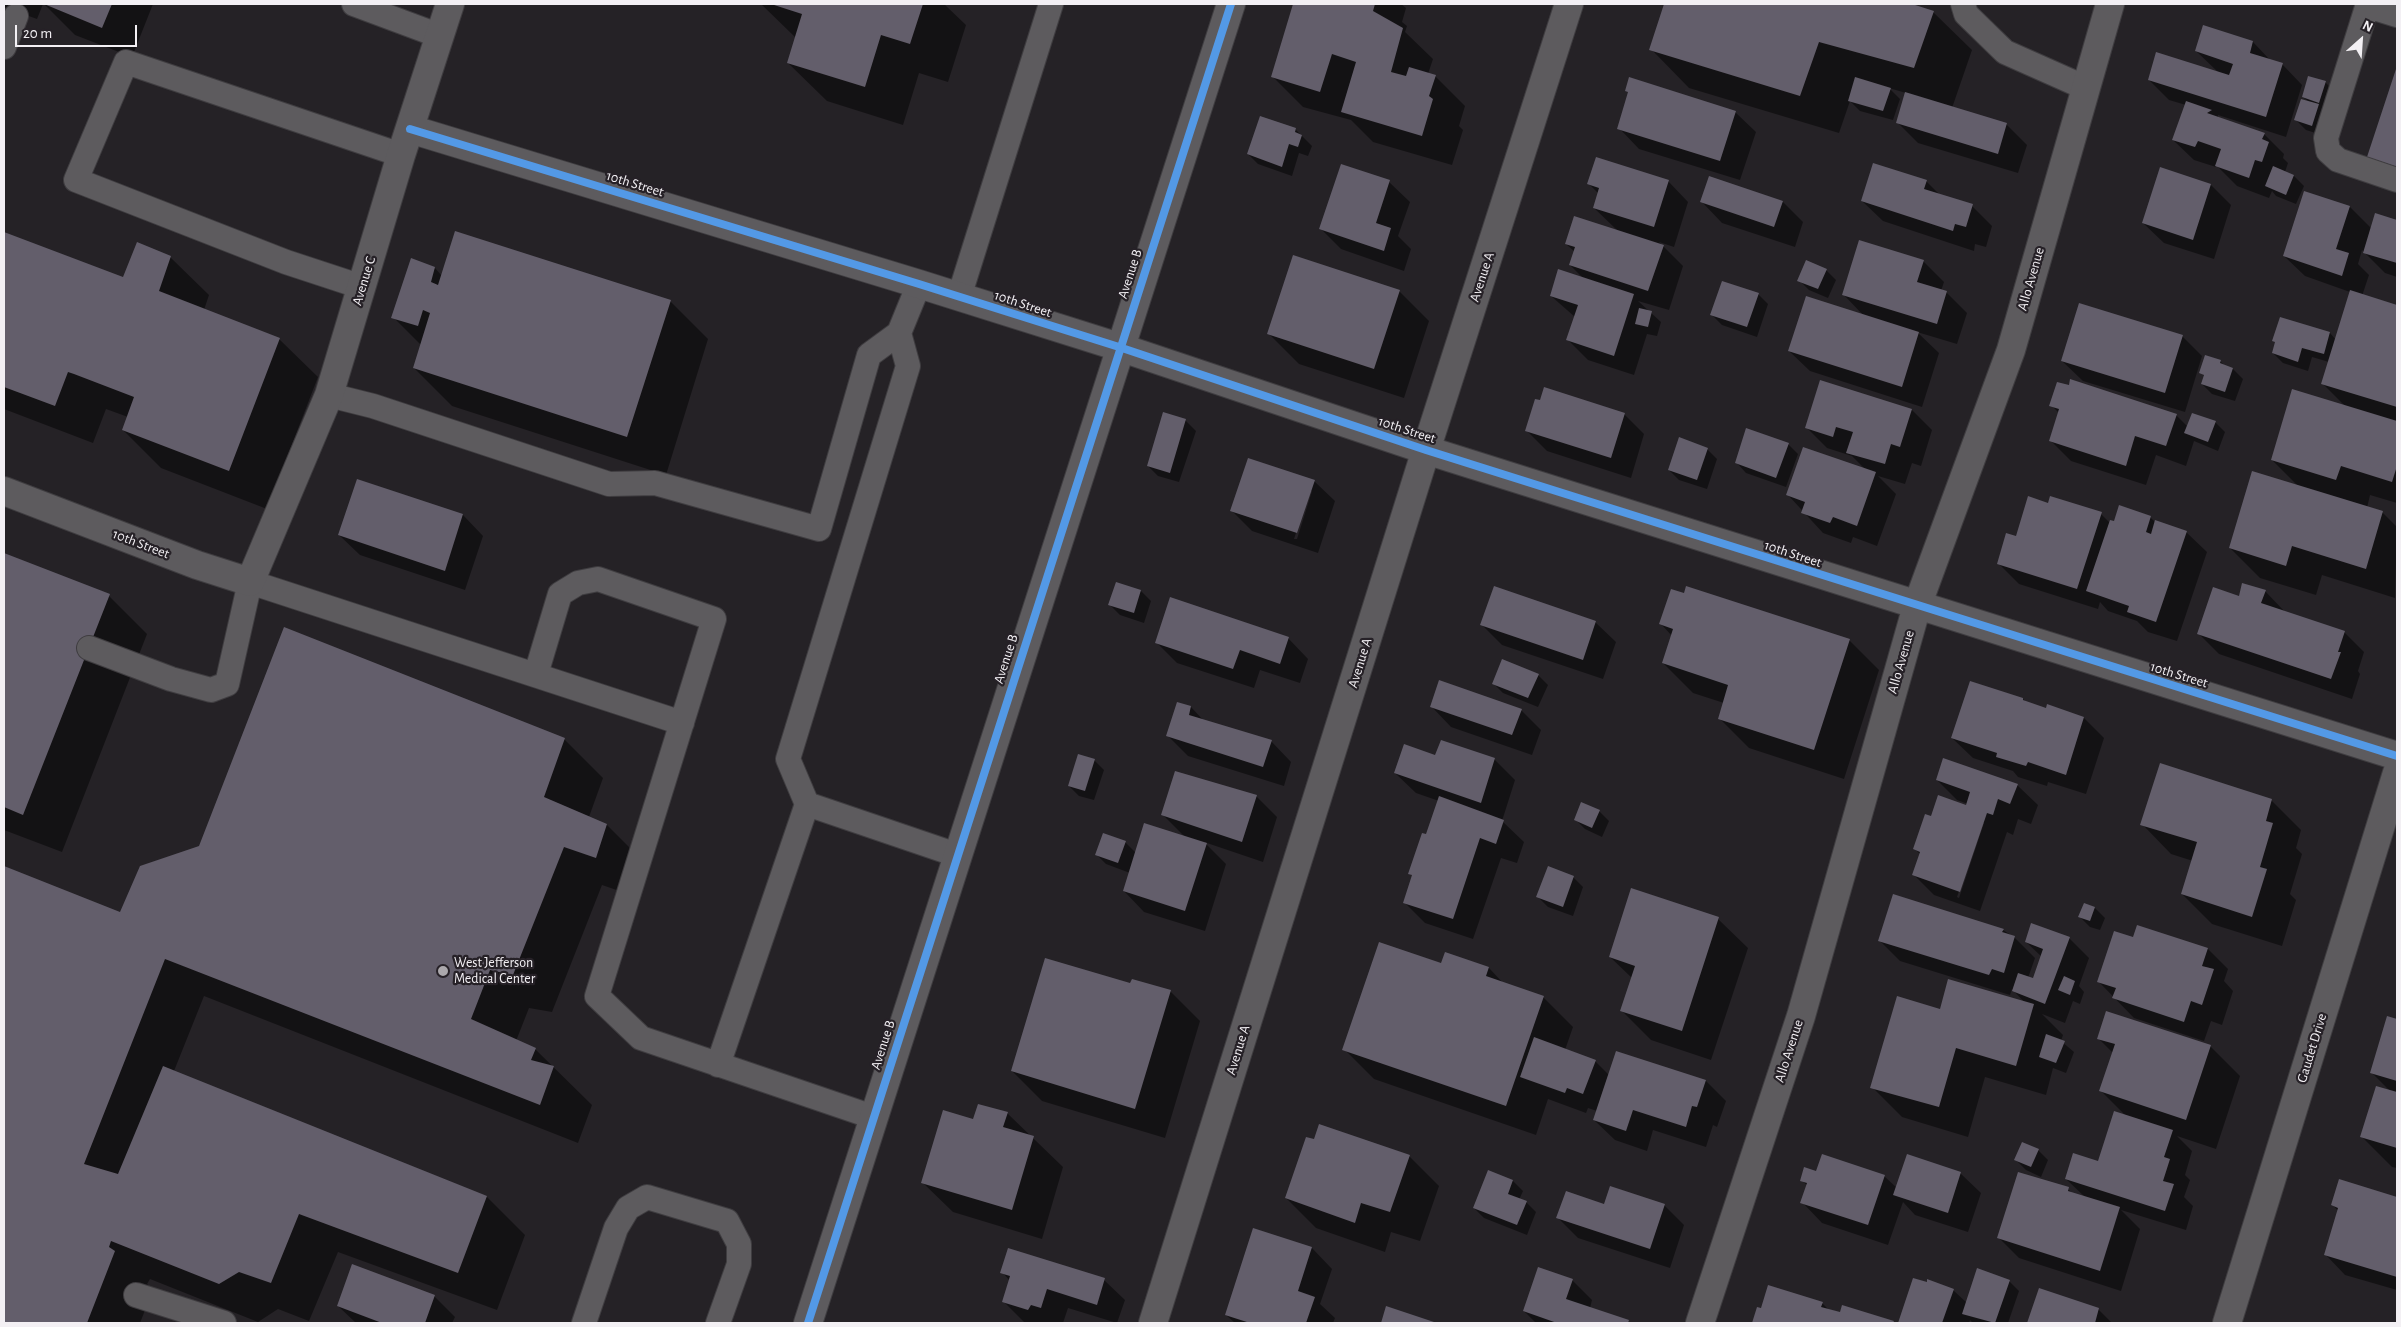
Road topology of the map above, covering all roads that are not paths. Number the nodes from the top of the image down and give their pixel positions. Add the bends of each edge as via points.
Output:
1 (354, 4) edge
2 (450, 4) edge
3 (1051, 4) edge
4 (1230, 4) edge
5 (1569, 4) edge
6 (1963, 4) edge
7 (2110, 4) edge
8 (2368, 5) edge
9 (2397, 15) edge
10 (16, 16) dead end
11 (440, 36) junction
12 (4, 47) edge
13 (2086, 88) junction
14 (410, 129) junction
15 (402, 155) junction
16 (2397, 180) edge
17 (918, 284) junction
18 (362, 287) junction
19 (959, 297) junction
20 (899, 333) junction
21 (1119, 347) junction
22 (329, 395) junction
23 (1426, 450) junction
24 (4, 491) edge
25 (250, 582) junction
26 (1917, 606) junction
27 (89, 648) dead end
28 (536, 674) junction
29 (682, 723) junction
30 (2397, 756) edge
31 (2397, 773) edge
32 (807, 804) junction
33 (957, 855) junction
34 (718, 1065) junction
35 (873, 1117) junction
36 (136, 1295) dead end
37 (224, 1323) edge
38 (584, 1323) edge
39 (718, 1323) edge
40 (808, 1323) edge
41 (1153, 1323) edge
42 (1700, 1323) edge
43 (2227, 1323) edge

1 - 11 lane
2 - 11 street, Avenue C
3 - 19 lane
4 - 21 street, Avenue B
5 - 23 street, Avenue A
6 - 13 lane via 1966,14 2005,52
7 - 13 street, Allo Avenue
8 - 9 lane
8 - 16 lane via 2326,138 2328,151 2338,160
10 - 12 lane
11 - 14 street, Avenue C
13 - 26 street, Allo Avenue via 2011,350
14 - 15 street, Avenue C
14 - 17 street, 10th Street
15 - 18 street, Avenue C
15 - 18 lane via 126,62 76,180 286,262
17 - 19 street, 10th Street
17 - 20 lane
18 - 22 street, Avenue C
19 - 21 street, 10th Street
20 - 22 lane via 869,355 818,529 655,483 609,484 373,406
20 - 32 lane via 908,366 788,759
21 - 23 street, 10th Street
21 - 33 street, Avenue B
22 - 25 street, Avenue C
23 - 26 street, 10th Street
23 - 41 street, Avenue A
24 - 25 street, 10th Street via 196,565
25 - 27 lane via 227,684 211,690 171,679
25 - 28 lane
26 - 30 street, 10th Street
26 - 42 street, Allo Avenue via 1801,1016
28 - 29 lane
28 - 29 lane via 560,594 578,583 598,579 714,619
29 - 34 lane via 597,996 641,1038
31 - 43 street, Gaudet Drive
32 - 33 lane
32 - 34 lane
33 - 35 street, Avenue B
34 - 35 lane
35 - 40 street, Avenue B
36 - 37 lane
38 - 39 lane via 616,1228 628,1208 647,1197 728,1221 739,1244 739,1264

